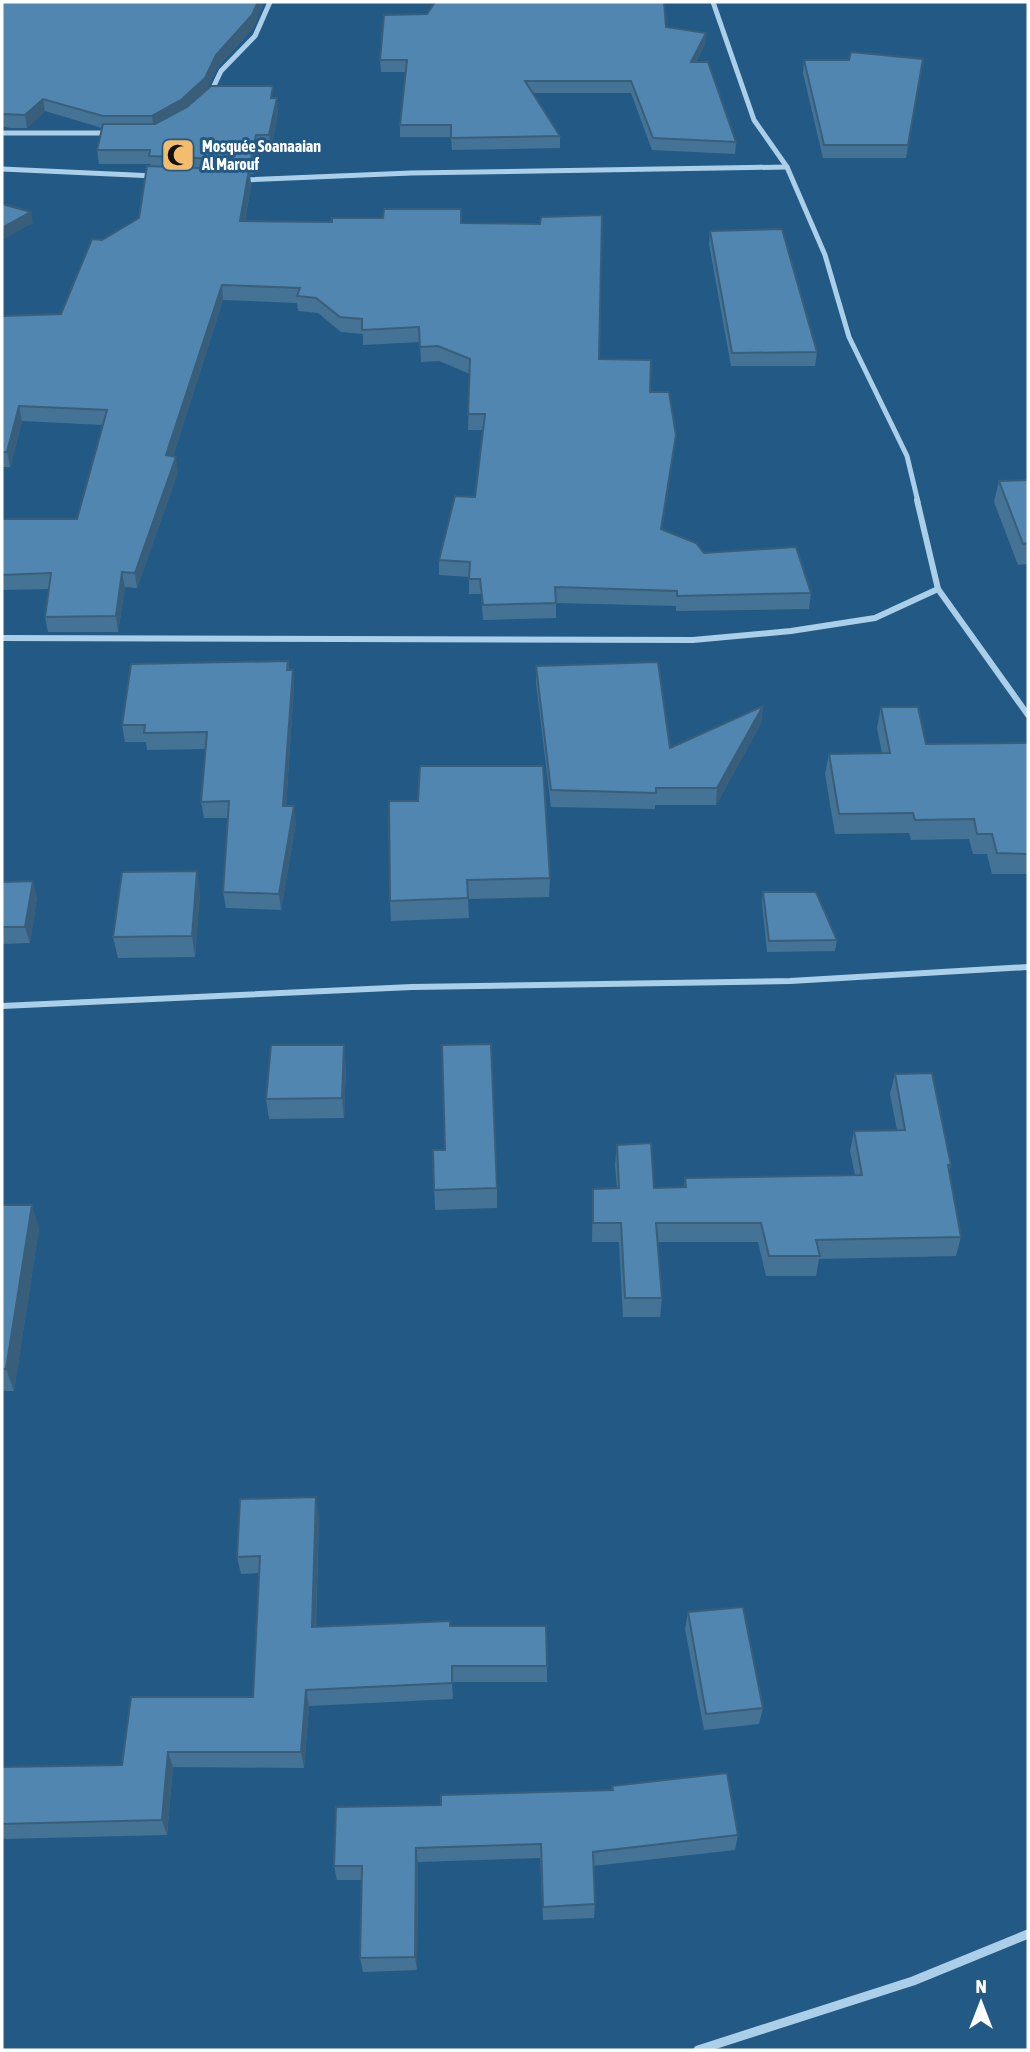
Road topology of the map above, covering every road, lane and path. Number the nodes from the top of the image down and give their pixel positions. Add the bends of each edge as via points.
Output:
1 (270, 2) edge
2 (713, 2) edge
3 (209, 97) edge
4 (2, 133) edge
5 (113, 134) edge
6 (787, 167) junction
7 (2, 169) edge
8 (167, 176) edge
9 (233, 179) edge
10 (938, 589) junction
11 (2, 638) edge
12 (1028, 715) edge
13 (1028, 967) edge
14 (2, 1006) edge
15 (1028, 1934) edge
16 (698, 2050) edge

1 - 3 street via 255,36 221,71
2 - 6 street via 754,120
4 - 5 street
6 - 9 street
6 - 10 street via 825,255 849,337 907,456
7 - 8 street
10 - 11 street via 875,618 693,640
10 - 12 street
13 - 14 street via 790,981 412,987
15 - 16 street via 913,1980

